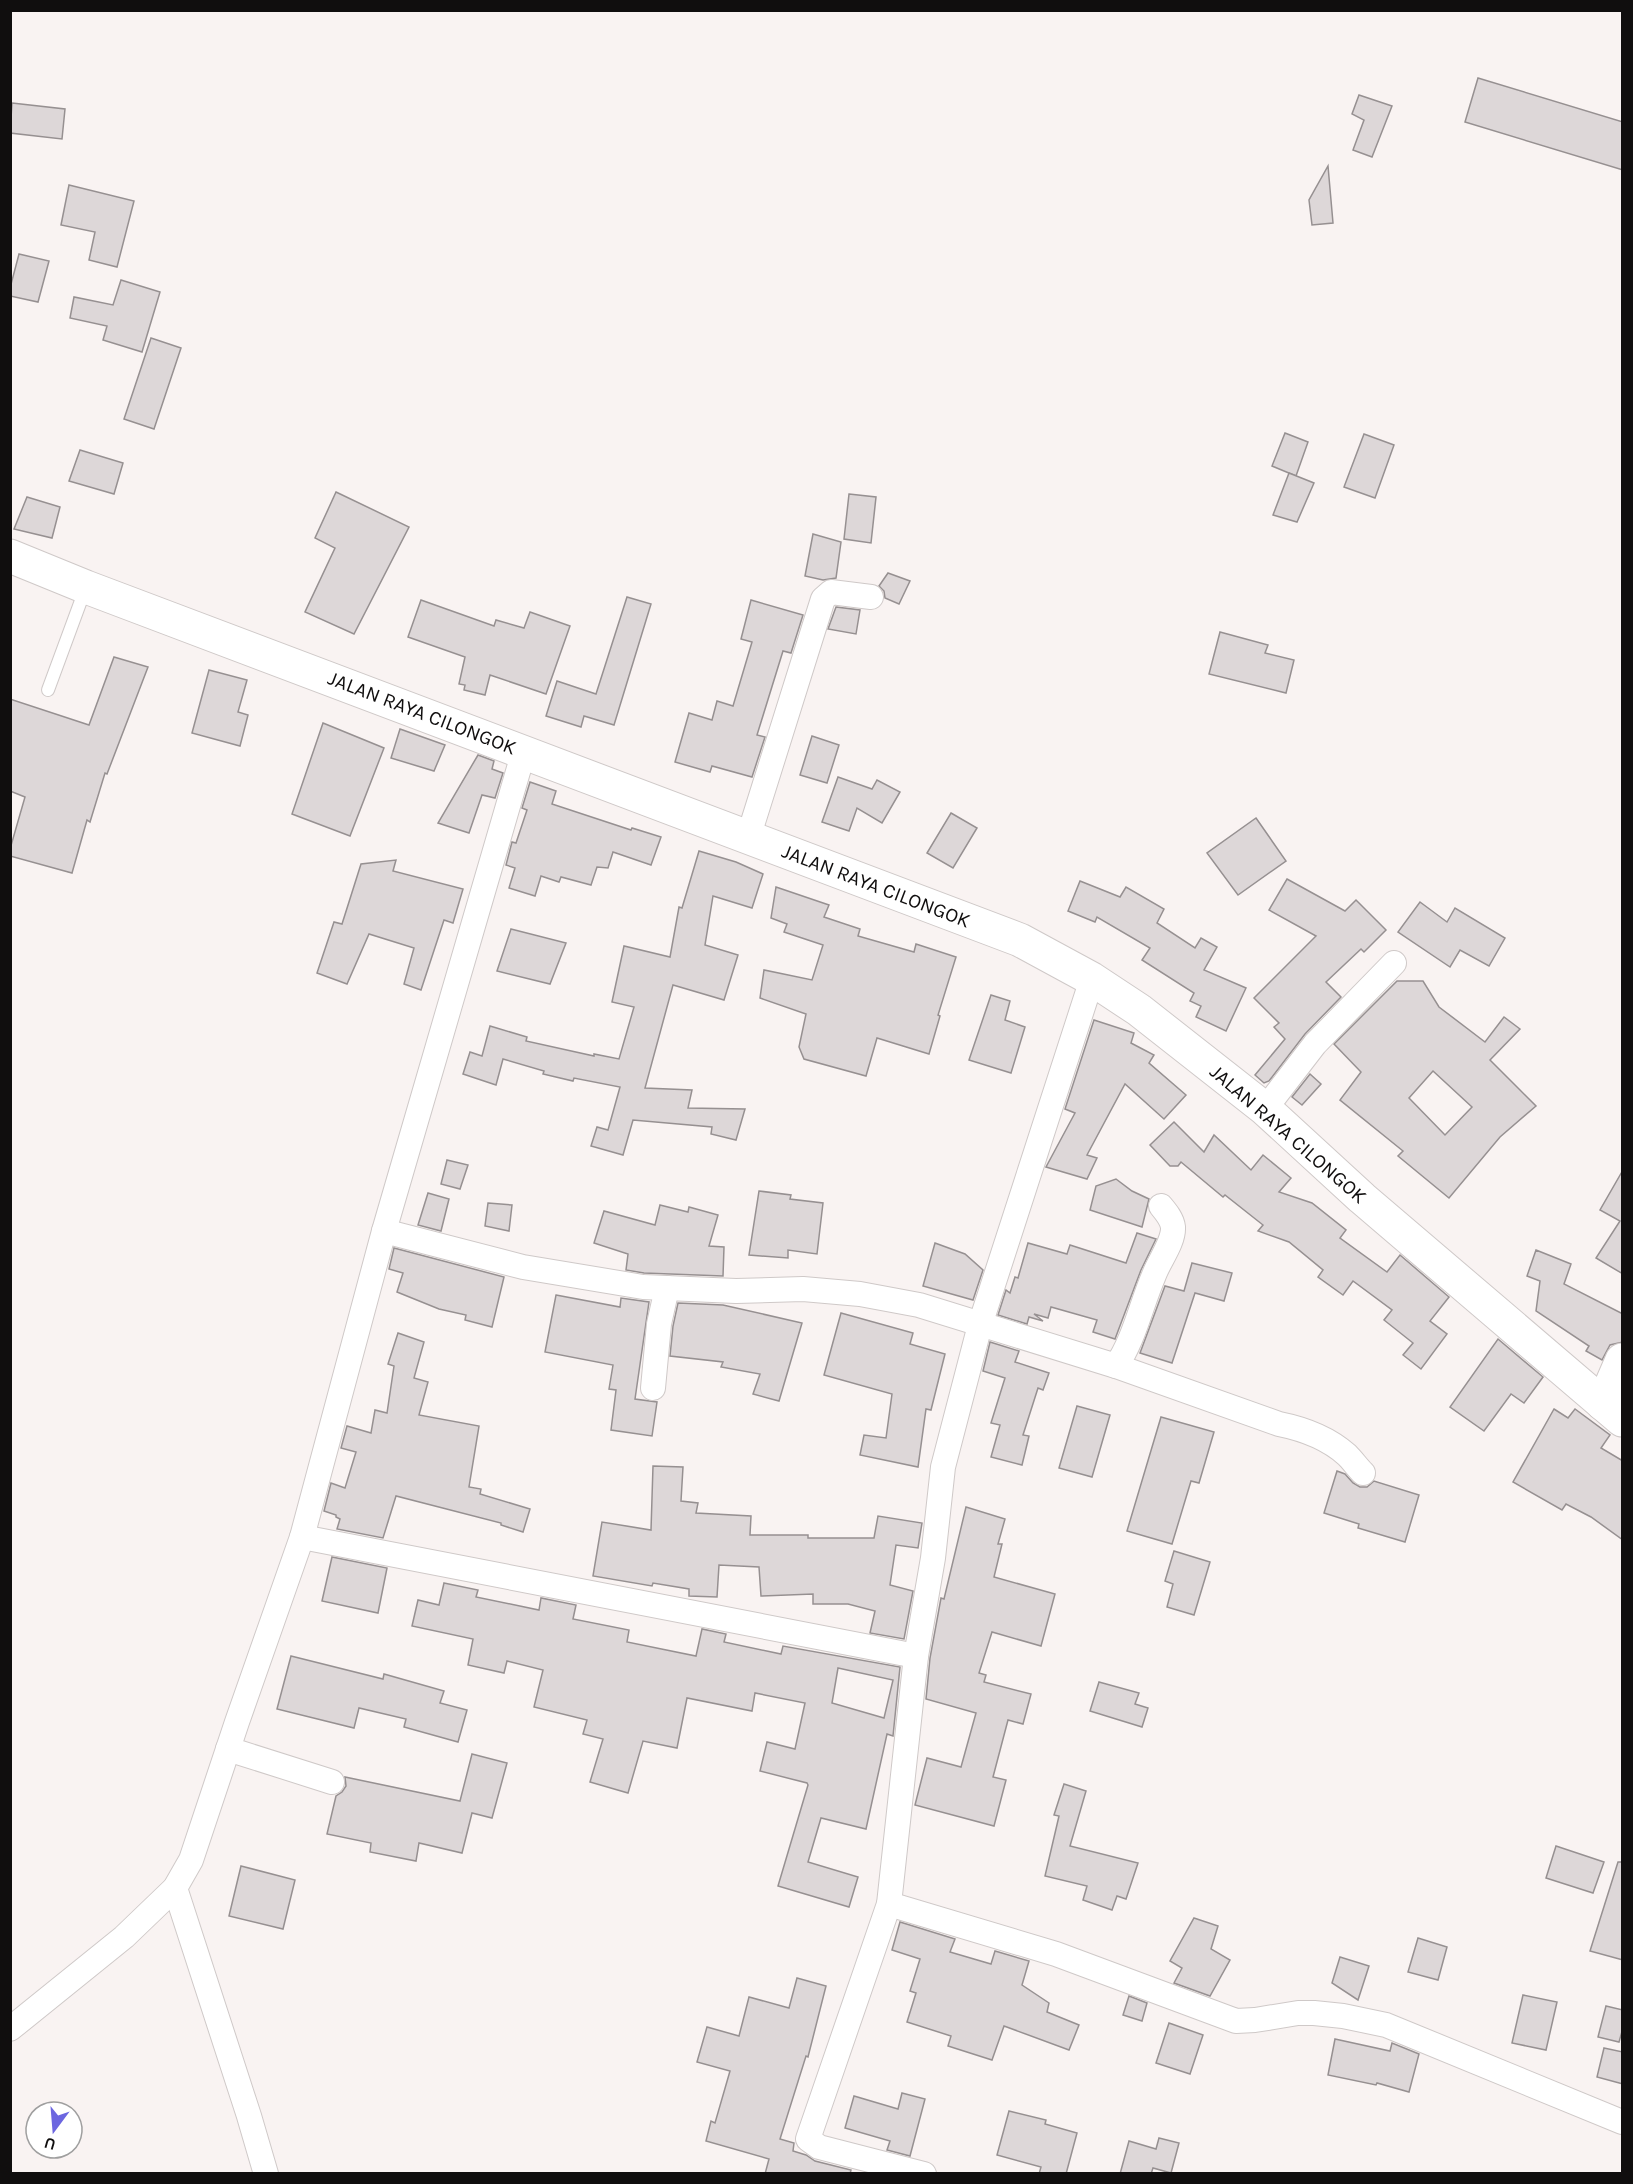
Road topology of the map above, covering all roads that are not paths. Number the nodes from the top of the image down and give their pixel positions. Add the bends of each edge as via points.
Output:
1 (10, 556) edge
2 (86, 587) junction
3 (871, 597) dead end
4 (48, 690) dead end
5 (524, 751) junction
6 (748, 838) junction
7 (1394, 963) dead end
8 (1092, 979) junction
9 (1265, 1109) junction
10 (1161, 1206) dead end
11 (384, 1231) junction
12 (667, 1288) junction
13 (980, 1325) junction
14 (1623, 1360) edge
15 (1116, 1366) junction
16 (652, 1388) dead end
17 (1613, 1412) edge
18 (1363, 1473) dead end
19 (302, 1537) junction
20 (916, 1656) junction
21 (228, 1749) junction
22 (332, 1782) dead end
23 (175, 1888) junction
24 (889, 1904) junction
25 (10, 2030) edge
26 (1623, 2122) edge
27 (266, 2174) edge
28 (924, 2174) edge

1 - 2 main road, JALAN RAYA CILONGOK
2 - 4 lane
2 - 5 main road, JALAN RAYA CILONGOK
3 - 6 street via 831,592 823,599
5 - 6 main road, JALAN RAYA CILONGOK
5 - 11 street
6 - 8 main road, JALAN RAYA CILONGOK via 1020,940
7 - 9 street via 1315,1044
8 - 9 main road, JALAN RAYA CILONGOK via 1139,1010
8 - 13 street
9 - 17 main road, JALAN RAYA CILONGOK via 1362,1198
10 - 15 street via 1173,1228
11 - 12 street via 523,1267
11 - 19 street
12 - 13 street via 803,1289 860,1294 919,1305
12 - 16 street
13 - 15 street
13 - 20 street via 944,1467
14 - 17 main road
15 - 18 street via 1320,1436 1346,1454
19 - 20 street
19 - 21 street
20 - 24 street
21 - 22 street
21 - 23 street via 191,1860
23 - 25 street via 124,1937
23 - 27 street
24 - 26 street via 1056,1954 1236,2021 1314,2013 1386,2025
24 - 28 street via 808,2139 819,2147

